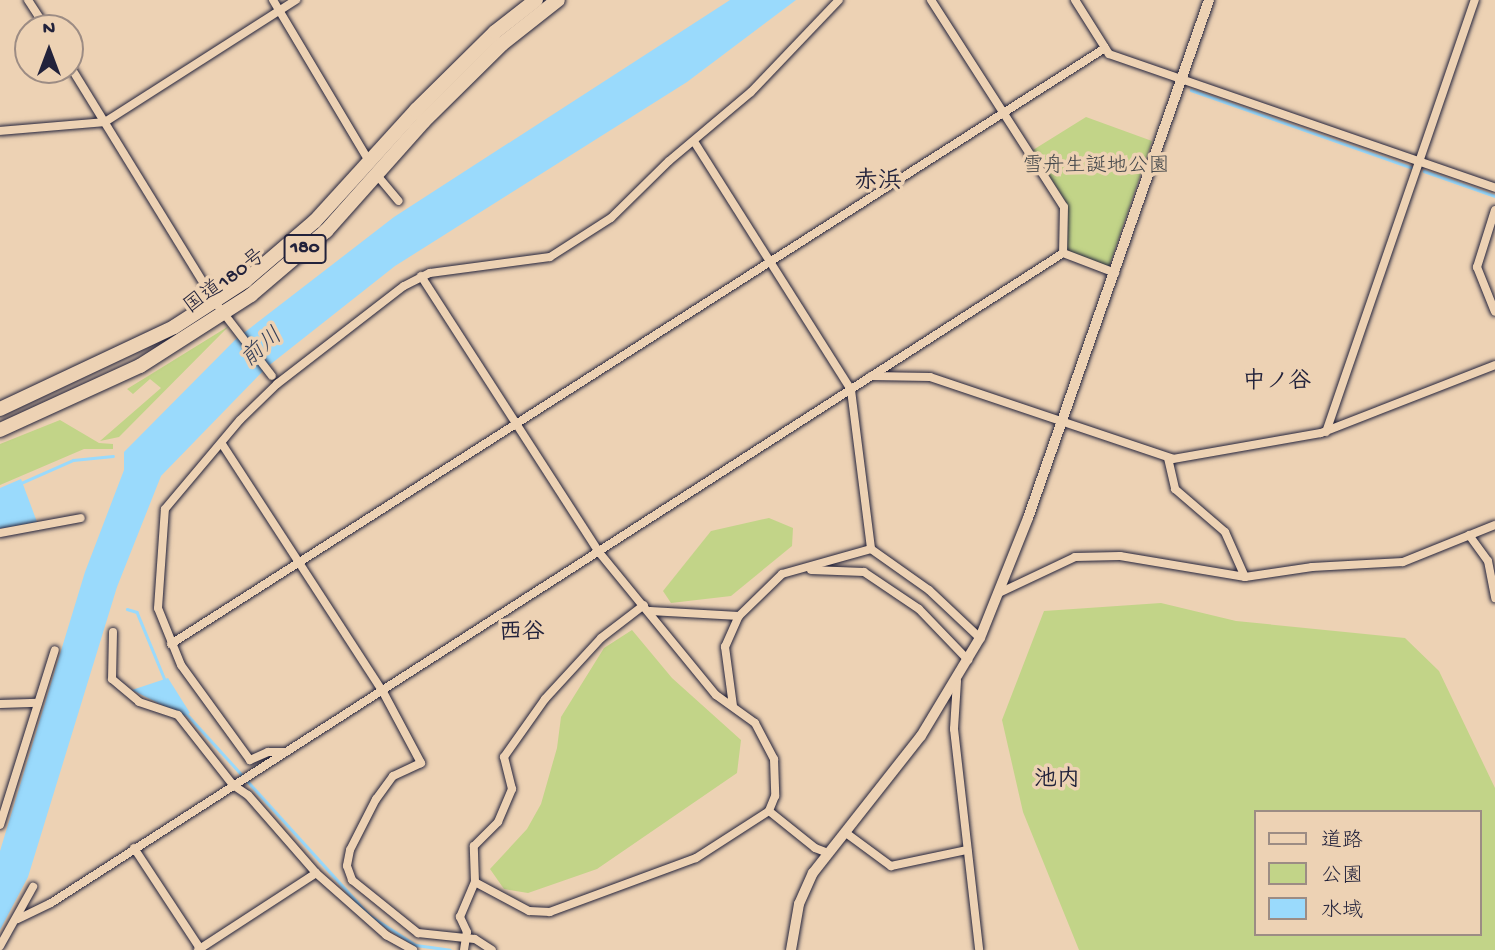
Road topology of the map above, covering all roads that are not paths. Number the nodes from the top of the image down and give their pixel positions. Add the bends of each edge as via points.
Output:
1 (273, 0) edge
2 (296, 0) edge
3 (536, 0) edge
4 (558, 0) edge
5 (839, 0) edge
6 (931, 0) edge
7 (1075, 0) edge
8 (1209, 0) edge
9 (1475, 0) edge
10 (279, 10) junction
11 (1105, 48) junction
12 (1182, 80) junction
13 (81, 84) edge
14 (1003, 112) junction
15 (105, 122) junction
16 (0, 131) edge
17 (695, 143) junction
18 (369, 162) junction
19 (1419, 162) junction
20 (377, 176) junction
21 (1495, 188) edge
22 (399, 201) dead end
23 (1495, 210) edge
24 (1063, 254) junction
25 (769, 260) junction
26 (1115, 274) junction
27 (421, 276) junction
28 (219, 308) junction
29 (1495, 312) edge
30 (1495, 365) edge
31 (271, 375) dead end
32 (871, 376) junction
33 (851, 390) junction
34 (0, 409) edge
35 (1062, 420) junction
36 (515, 424) junction
37 (0, 428) edge
38 (1326, 432) junction
39 (222, 444) junction
40 (1168, 458) junction
41 (81, 518) dead end
42 (1495, 525) edge
43 (0, 533) edge
44 (1469, 535) junction
45 (871, 549) junction
46 (598, 551) junction
47 (298, 561) junction
48 (804, 570) junction
49 (1245, 577) junction
50 (999, 593) junction
51 (1495, 598) edge
52 (647, 608) junction
53 (739, 617) junction
54 (113, 632) dead end
55 (980, 638) junction
56 (172, 644) junction
57 (55, 650) dead end
58 (968, 660) junction
59 (957, 681) junction
60 (382, 690) junction
61 (38, 703) junction
62 (0, 704) edge
63 (733, 706) junction
64 (284, 752) junction
65 (236, 783) junction
66 (769, 811) junction
67 (0, 825) edge
68 (846, 833) junction
69 (134, 848) junction
70 (967, 850) junction
71 (828, 853) junction
72 (316, 873) junction
73 (475, 882) junction
74 (33, 887) dead end
75 (18, 919) junction
76 (465, 945) edge
77 (0, 946) edge
78 (200, 950) edge
79 (413, 950) edge
80 (492, 950) edge
81 (792, 950) edge
82 (979, 950) edge

1 - 10 street
2 - 10 street
3 - 18 highway, 国道180号 / 180 via 495,32
4 - 20 highway, 国道180号 / 180 via 502,44 423,122
5 - 17 street
6 - 14 street
7 - 11 street
8 - 12 street
9 - 19 street
10 - 15 street
10 - 18 street
11 - 12 street via 1109,54
11 - 14 street
12 - 19 street
12 - 26 street
13 - 15 street
14 - 24 street via 1064,207
14 - 25 street
15 - 16 street
15 - 28 street
17 - 25 street
17 - 27 street via 668,161 611,218 550,257
18 - 20 street
18 - 28 highway, 国道180号 / 180 via 315,221
19 - 21 street
19 - 38 street
20 - 22 street
20 - 28 highway, 国道180号 / 180 via 326,231
23 - 29 street via 1477,267
24 - 26 street
24 - 32 street
25 - 33 street
25 - 36 street
26 - 35 street
27 - 36 street
27 - 39 street via 277,384
28 - 31 street
28 - 34 highway, 国道180号 / 180
28 - 37 highway, 国道180号 / 180 via 140,366
30 - 38 street
32 - 33 street
32 - 35 street via 930,377
33 - 45 street
33 - 46 street
35 - 40 street
35 - 50 street
36 - 46 street
36 - 47 street
38 - 40 street
39 - 47 street
39 - 56 street via 164,513 158,602
40 - 49 street via 1175,489 1225,532
41 - 43 street
42 - 44 street
44 - 49 street via 1402,562 1312,567
44 - 51 street via 1488,561
45 - 48 street via 849,552
45 - 55 street via 929,590
46 - 52 street
46 - 60 street
47 - 56 street
47 - 60 street
48 - 53 street via 772,581
48 - 58 street via 850,568 864,572 919,609
49 - 50 street via 1120,556 1075,558
50 - 55 street
52 - 53 street
52 - 63 street via 697,674
52 - 73 street via 582,658 545,699 504,757 512,789 499,822 474,846
53 - 63 street via 725,647
54 - 65 street via 112,679 139,702 178,716
55 - 58 street
56 - 64 street via 181,666 250,760 268,752
57 - 61 street
58 - 59 street
59 - 68 street
59 - 70 street via 954,729
60 - 64 street
60 - 76 street via 421,763 386,783 354,837 347,866 361,891 407,927
61 - 62 street
61 - 67 street
63 - 66 street via 755,723 769,745 775,775
64 - 65 street
65 - 69 street
65 - 72 street
66 - 71 street
66 - 73 street via 715,849 628,880 564,910 529,911
68 - 70 street via 891,866
68 - 71 street
69 - 75 street
69 - 78 street
70 - 82 street
71 - 81 street via 799,904
72 - 78 street
72 - 79 street via 386,935
73 - 76 street via 460,917
74 - 75 street
75 - 77 street
76 - 80 street

